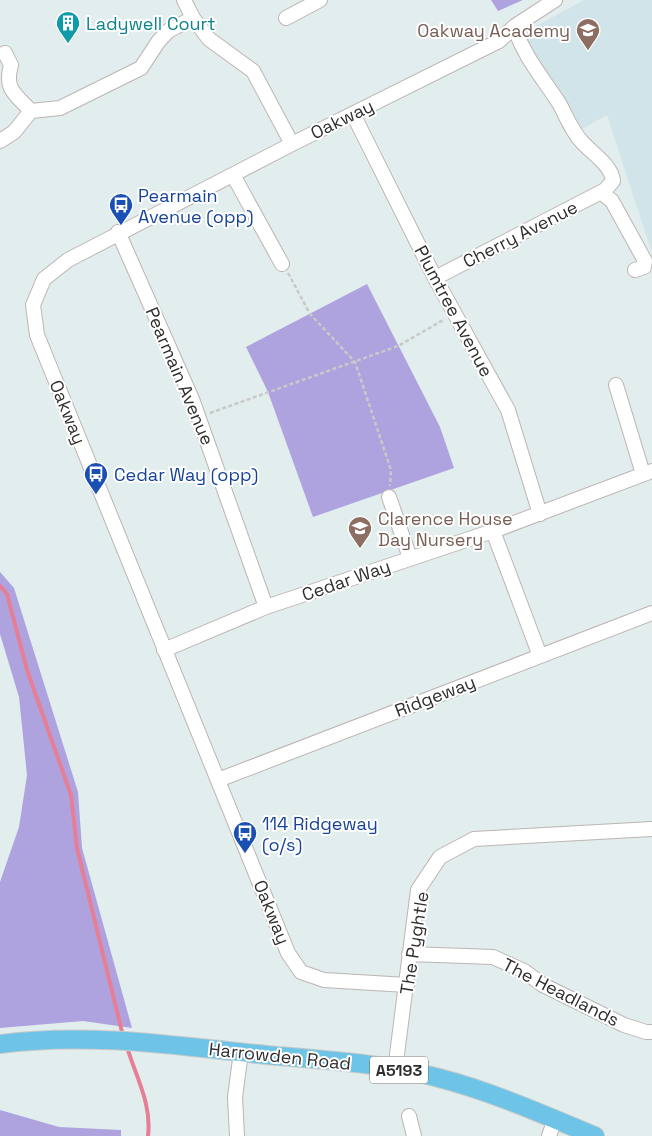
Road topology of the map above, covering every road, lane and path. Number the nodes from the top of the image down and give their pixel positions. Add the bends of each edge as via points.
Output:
1 (184, 0) edge
2 (555, 0) edge
3 (317, 1) edge
4 (193, 18) junction
5 (286, 18) dead end
6 (514, 27) junction
7 (5, 53) dead end
8 (31, 111) junction
9 (353, 114) junction
10 (0, 141) edge
11 (292, 144) junction
12 (233, 175) junction
13 (603, 191) junction
14 (118, 232) junction
15 (282, 264) joint
16 (635, 270) dead end
17 (435, 278) junction
18 (455, 314) junction
19 (355, 362) junction
20 (616, 385) dead end
21 (199, 418) junction
22 (647, 472) edge
23 (388, 497) joint
24 (540, 514) junction
25 (493, 530) junction
26 (410, 558) junction
27 (266, 607) junction
28 (652, 613) edge
29 (164, 650) junction
30 (540, 656) junction
31 (218, 780) junction
32 (652, 829) edge
33 (409, 954) junction
34 (407, 985) junction
35 (652, 1032) edge
36 (0, 1044) edge
37 (241, 1052) junction
38 (395, 1070) junction
39 (409, 1116) dead end
40 (555, 1119) junction
41 (237, 1136) edge
42 (414, 1136) edge
43 (549, 1136) edge
44 (595, 1136) edge

1 - 4 street
2 - 6 street, Oakway
3 - 5 street
4 - 8 street via 168,31 141,68 60,108
4 - 11 street via 209,39 252,71
6 - 9 street, Oakway via 499,41
6 - 13 street via 522,50 560,105 574,133 612,175 613,182
7 - 8 street via 11,64 7,78 9,87
8 - 10 street via 14,132
9 - 11 street, Oakway
9 - 17 street, Plumtree Avenue
11 - 12 street, Oakway
12 - 14 street, Oakway
12 - 15 street
13 - 16 street via 612,201 645,261 644,267
13 - 17 street, Cherry Avenue
14 - 21 street, Pearmain Avenue
14 - 29 street, Oakway via 68,260 44,279 32,305 36,335
15 - 19 path via 310,314
17 - 18 street, Plumtree Avenue
18 - 19 path via 398,346
18 - 24 street, Plumtree Avenue via 508,410
19 - 21 path
19 - 23 path via 391,470
20 - 22 street, Cedar Way
21 - 27 street, Pearmain Avenue
22 - 24 street, Cedar Way
23 - 26 street
24 - 25 street, Cedar Way
25 - 26 street, Cedar Way
25 - 30 street
26 - 27 street, Cedar Way
27 - 29 street, Cedar Way
28 - 30 street, Ridgeway
29 - 31 street, Oakway
30 - 31 street, Ridgeway
31 - 34 street, Oakway via 288,953 301,972 324,980
32 - 33 street, The Pyghtle via 474,839 440,857 418,890
33 - 34 street, The Pyghtle
33 - 35 street, The Headlands via 493,957 524,970 543,985 624,1025
34 - 38 street, The Pyghtle
36 - 37 main road, Harrowden Road / A5193 via 62,1038
37 - 38 main road, Harrowden Road / A5193
37 - 41 street via 235,1097
38 - 40 main road, Harrowden Road / A5193 via 479,1089
39 - 42 street
40 - 43 street
40 - 44 main road, Harrowden Road / A5193

